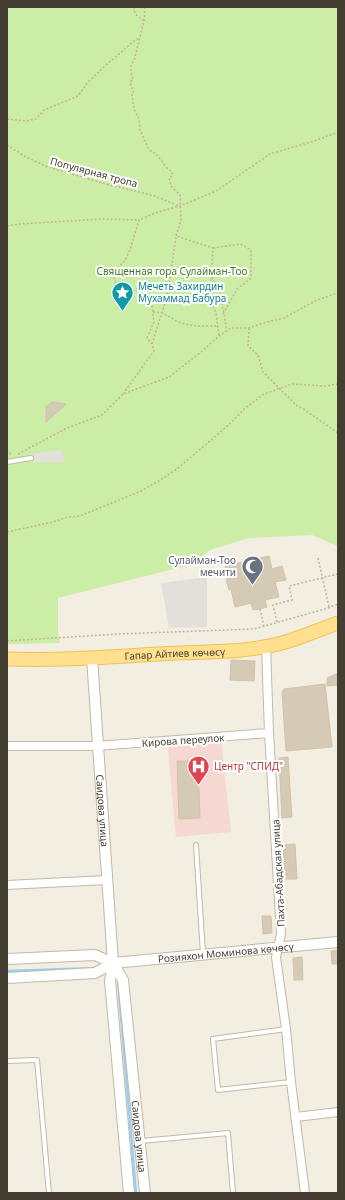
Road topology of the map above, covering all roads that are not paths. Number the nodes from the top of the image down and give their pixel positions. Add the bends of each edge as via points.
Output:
1 (31, 458) dead end
2 (7, 462) edge
3 (338, 623) edge
4 (266, 646) junction
5 (92, 658) junction
6 (7, 659) edge
7 (270, 733) junction
8 (7, 746) edge
9 (97, 746) junction
10 (196, 845) dead end
11 (107, 880) junction
12 (7, 885) edge
13 (338, 942) edge
14 (278, 948) junction
15 (203, 956) junction
16 (7, 959) edge
17 (113, 963) junction
18 (7, 978) edge
19 (286, 1029) junction
20 (7, 1061) edge
21 (291, 1082) junction
22 (338, 1112) edge
23 (296, 1117) junction
24 (140, 1141) junction
25 (49, 1193) edge
26 (129, 1193) edge
27 (145, 1193) edge
28 (232, 1193) edge
29 (306, 1193) edge

1 - 2 lane
3 - 4 main road, Гапар Айтиев көчөсү via 292,640
4 - 5 main road, Гапар Айтиев көчөсү via 225,651
4 - 7 street, Пахта-Абадская улица
5 - 6 main road, Гапар Айтиев көчөсү
5 - 9 street, Саидова улица
7 - 9 street, Кирова переулок
7 - 14 street, Пахта-Абадская улица via 281,934
8 - 9 street, Кирова переулок
9 - 11 street, Саидова улица
10 - 15 lane
11 - 12 street
11 - 17 street, Саидова улица
13 - 14 street, Розияхон Моминова көчөсү
14 - 15 street, Розияхон Моминова көчөсү
14 - 19 street, Пахта-Абадская улица via 276,957
15 - 17 street, Розияхон Моминова көчөсү
16 - 17 street, Розияхон Моминова көчөсү via 95,955
17 - 18 street, Розияхон Моминова көчөсү via 95,973
17 - 24 street, Саидова улица via 123,980
17 - 26 street, Саидова улица via 110,981
19 - 21 street, Пахта-Абадская улица
19 - 21 lane via 213,1039 218,1090
20 - 25 lane via 37,1060
21 - 23 street, Пахта-Абадская улица
22 - 23 street
23 - 29 street, Пахта-Абадская улица
24 - 27 street, Саидова улица
24 - 28 lane via 228,1133

